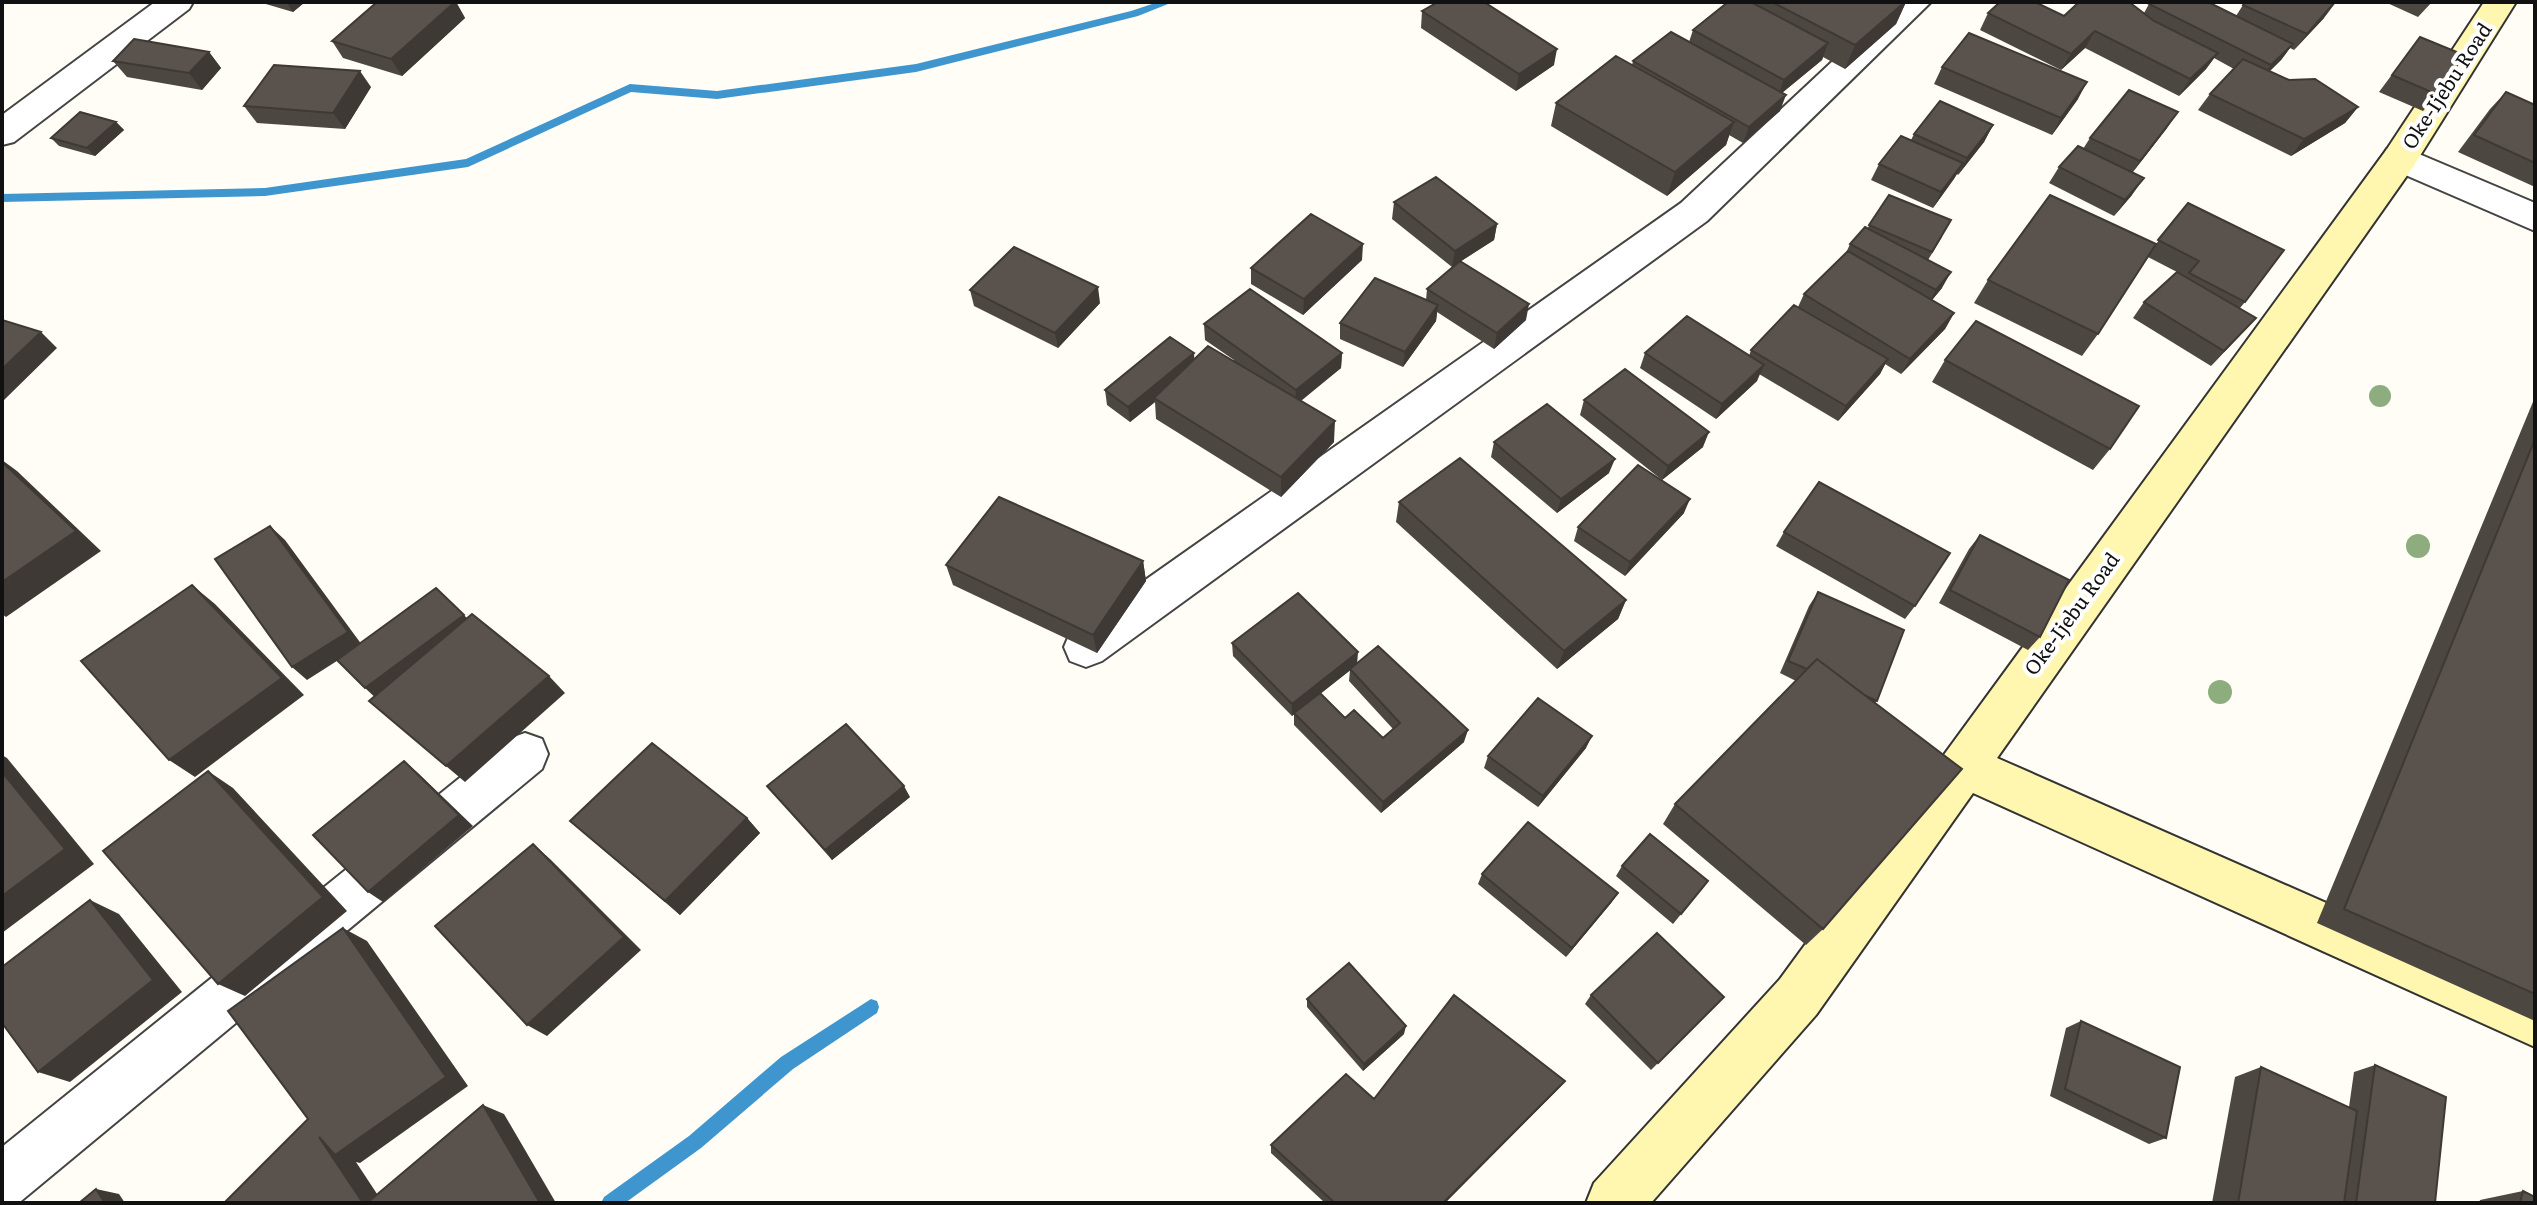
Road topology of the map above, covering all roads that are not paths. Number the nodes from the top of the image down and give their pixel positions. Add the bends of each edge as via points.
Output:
1 (177, 2) edge
2 (1915, 2) edge
3 (2500, 2) edge
4 (2, 133) edge
5 (2400, 158) junction
6 (2535, 218) edge
7 (1086, 647) edge
8 (525, 754) dead end
9 (1962, 765) junction
10 (2535, 1021) edge
11 (2, 1182) edge
12 (1614, 1203) edge

1 - 4 street
2 - 7 street via 1694,212
3 - 5 main road, Oke-Ijebu Road
5 - 6 street
5 - 9 main road, Oke-Ijebu Road
8 - 11 street
9 - 10 main road
9 - 12 main road, Oke-Ijebu Road via 1798,997

